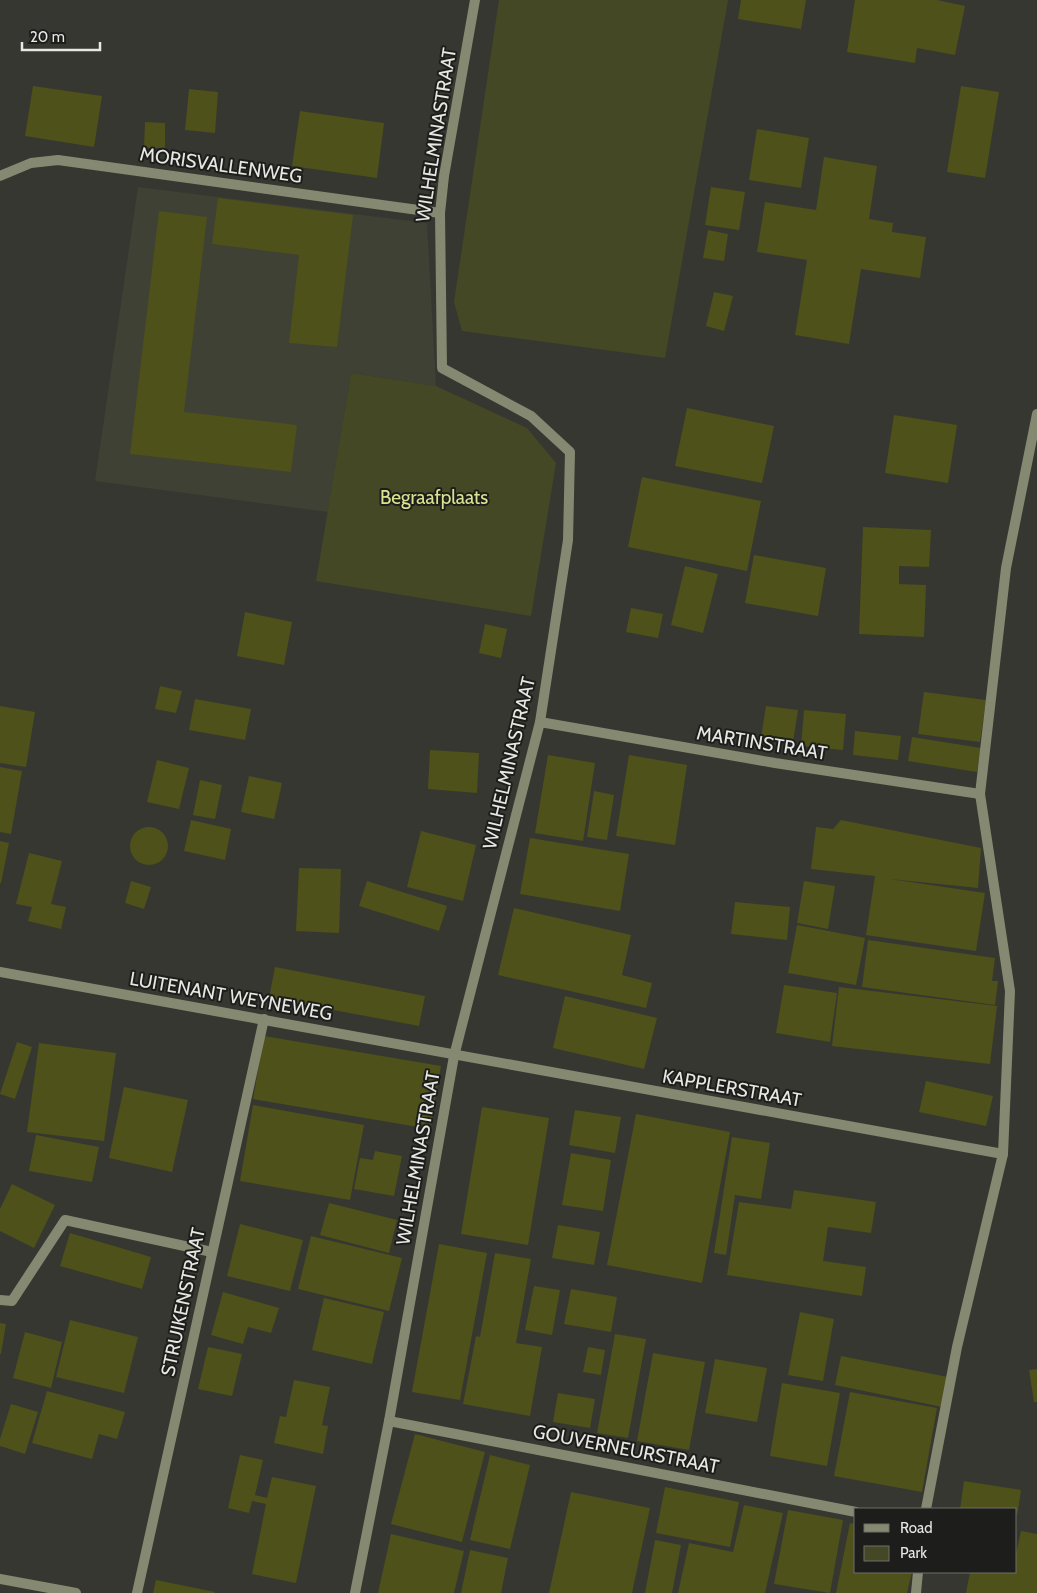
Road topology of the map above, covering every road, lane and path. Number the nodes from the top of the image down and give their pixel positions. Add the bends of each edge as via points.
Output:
1 (475, 0) edge
2 (0, 176) edge
3 (440, 213) junction
4 (1037, 414) edge
5 (540, 722) junction
6 (980, 794) junction
7 (0, 972) edge
8 (264, 1019) junction
9 (454, 1056) junction
10 (1003, 1154) junction
11 (212, 1252) junction
12 (0, 1300) edge
13 (389, 1421) junction
14 (926, 1508) edge
15 (854, 1512) edge
16 (918, 1573) edge
17 (0, 1579) edge
18 (76, 1593) edge
19 (136, 1593) edge
20 (355, 1593) edge
21 (916, 1593) edge

1 - 3 street, WILHELMINASTRAAT
2 - 3 street, MORISVALLENWEG via 31,163 58,160
3 - 5 street, WILHELMINASTRAAT via 442,368 531,416 570,452 568,540
4 - 6 street via 1006,568
5 - 6 street, MARTINSTRAAT via 775,763
5 - 9 street, WILHELMINASTRAAT
6 - 10 street via 1010,991
7 - 8 street, LUITENANT WEYNEWEG
8 - 9 street, LUITENANT WEYNEWEG
8 - 11 street, STRUIKENSTRAAT
9 - 10 street, KAPPLERSTRAAT
9 - 13 street, WILHELMINASTRAAT
10 - 14 street via 957,1347
11 - 12 street via 66,1220 12,1301
11 - 19 street, STRUIKENSTRAAT
13 - 15 street, GOUVERNEURSTRAAT
13 - 20 street, WILHELMINASTRAAT
16 - 21 street
17 - 18 street

